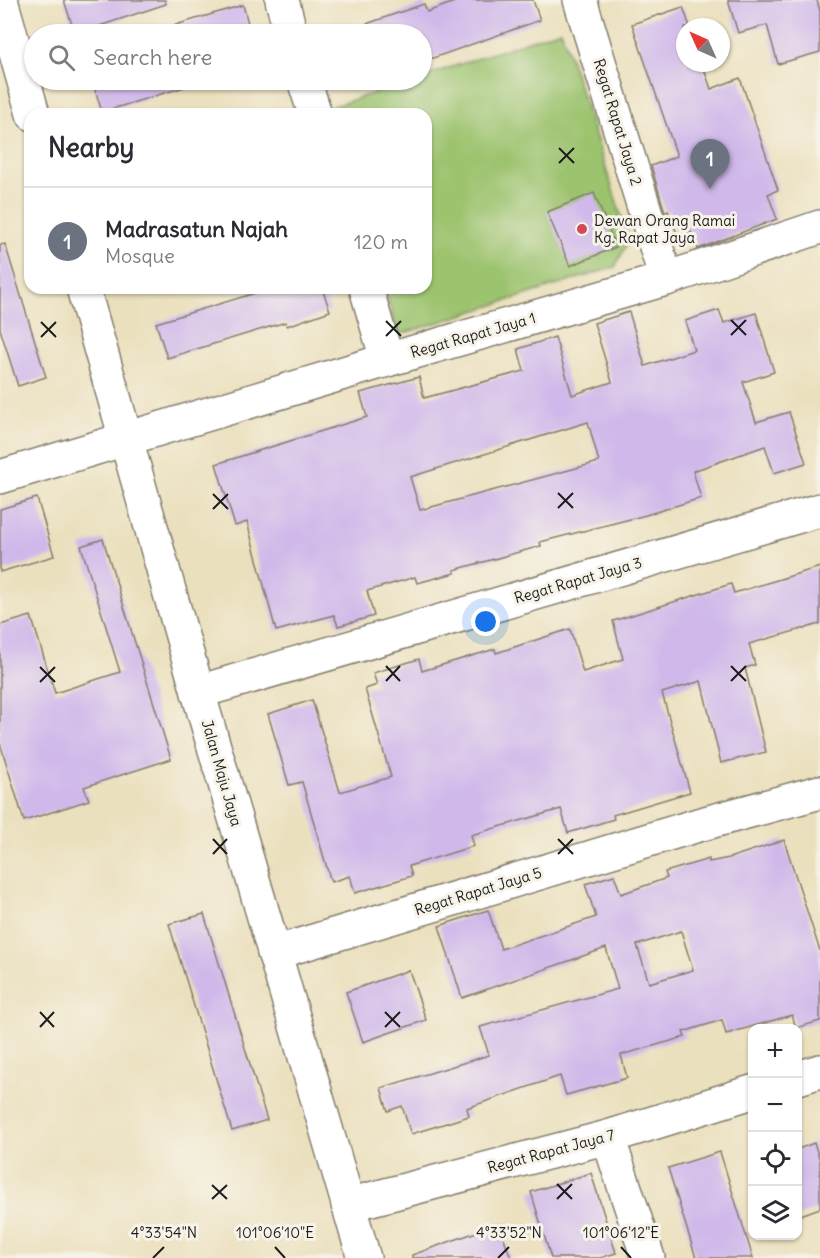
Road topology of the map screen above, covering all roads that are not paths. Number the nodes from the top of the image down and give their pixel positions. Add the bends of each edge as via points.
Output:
1 (1, 0) edge
2 (282, 0) edge
3 (580, 0) edge
4 (288, 24) edge
5 (24, 82) edge
6 (26, 90) edge
7 (307, 90) edge
8 (31, 108) edge
9 (313, 108) edge
10 (820, 227) edge
11 (666, 279) junction
12 (84, 294) edge
13 (368, 294) edge
14 (387, 360) junction
15 (125, 439) junction
16 (0, 477) edge
17 (820, 510) edge
18 (198, 692) junction
19 (820, 792) edge
20 (274, 953) junction
21 (820, 1071) edge
22 (802, 1077) edge
23 (748, 1094) edge
24 (608, 1137) junction
25 (348, 1205) junction
26 (364, 1258) edge
27 (648, 1258) edge

1 - 5 street
2 - 4 street
3 - 11 street, Regat Rapat Jaya 2
6 - 8 street
7 - 9 street
10 - 11 street, Regat Rapat Jaya 1
11 - 14 street, Regat Rapat Jaya 1
12 - 15 street, Jalan Maju Jaya
13 - 14 street
14 - 15 street, Regat Rapat Jaya 1
15 - 16 street, Regat Rapat Jaya 1
15 - 18 street, Jalan Maju Jaya
17 - 18 street, Regat Rapat Jaya 3
18 - 20 street, Jalan Maju Jaya
19 - 20 street, Regat Rapat Jaya 5
20 - 25 street, Jalan Maju Jaya
21 - 22 street
23 - 24 street, Regat Rapat Jaya 7
24 - 25 street, Regat Rapat Jaya 7
24 - 27 street
25 - 26 street, Jalan Maju Jaya

